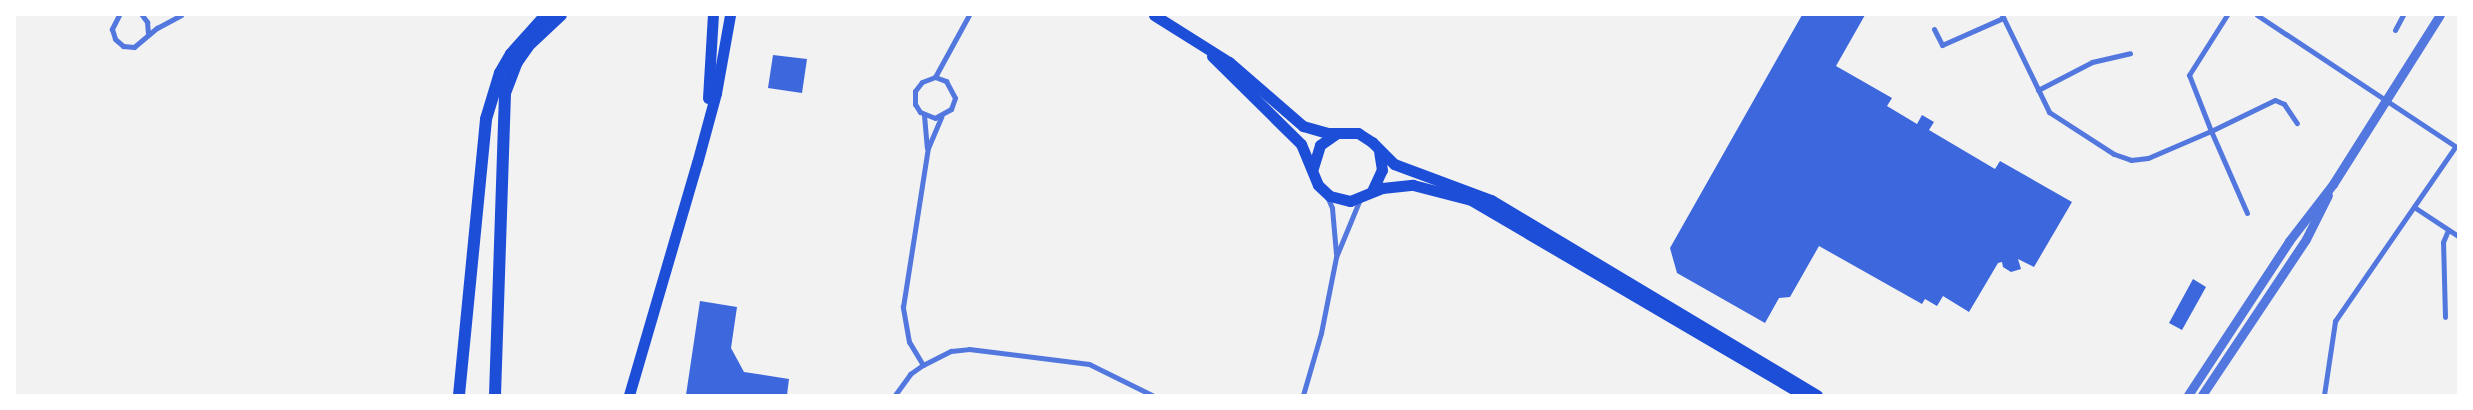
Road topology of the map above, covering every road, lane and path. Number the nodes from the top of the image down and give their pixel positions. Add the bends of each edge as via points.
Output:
1 (119, 15) edge
2 (142, 15) edge
3 (181, 15) edge
4 (546, 15) edge
5 (561, 15) edge
6 (713, 15) edge
7 (730, 15) edge
8 (969, 15) edge
9 (1154, 15) edge
10 (2227, 15) edge
11 (2257, 15) edge
12 (2403, 15) edge
13 (2440, 15) edge
14 (2002, 17) edge
15 (1934, 30) dead end
16 (2395, 30) dead end
17 (148, 34) junction
18 (1198, 43) junction
19 (2130, 53) dead end
20 (935, 77) junction
21 (2038, 90) junction
22 (2386, 101) junction
23 (924, 115) junction
24 (941, 117) junction
25 (706, 122) junction
26 (2297, 123) dead end
27 (2210, 131) junction
28 (1337, 133) junction
29 (2457, 147) edge
30 (928, 148) junction
31 (1378, 150) junction
32 (1313, 170) junction
33 (2333, 184) junction
34 (1372, 192) junction
35 (1326, 193) junction
36 (1360, 198) junction
37 (2414, 207) junction
38 (2248, 213) dead end
39 (2448, 230) junction
40 (2458, 236) edge
41 (1336, 257) junction
42 (2445, 317) dead end
43 (923, 365) junction
44 (459, 395) edge
45 (495, 395) edge
46 (629, 395) edge
47 (895, 395) edge
48 (1152, 395) edge
49 (1303, 395) edge
50 (1803, 395) edge
51 (1817, 395) edge
52 (2188, 395) edge
53 (2202, 395) edge
54 (2324, 395) edge

1 - 17 street via 112,29 115,39 123,46 134,46
2 - 17 street via 147,22
3 - 17 street
4 - 44 highway via 511,54 500,73 486,119
5 - 45 highway via 528,46 517,62 505,93
6 - 25 main road
7 - 25 main road via 716,94
8 - 20 street
9 - 18 main road
10 - 27 street via 2189,75
11 - 22 street
12 - 16 street
13 - 22 street
14 - 15 street via 1942,45
14 - 21 street
18 - 28 main road via 1229,62 1303,126
18 - 32 main road via 1301,144
19 - 21 street via 2092,62
20 - 23 street via 922,82 915,92 915,104
20 - 24 street via 946,81 955,98 951,109
21 - 27 street via 2048,112 2114,154 2131,160 2148,158
22 - 29 street
22 - 33 street
23 - 24 street
23 - 30 street
24 - 30 street
25 - 46 main road via 686,205
26 - 27 street via 2284,104 2275,100
27 - 38 street
28 - 31 main road via 1358,134
28 - 32 main road via 1317,150
29 - 37 street
30 - 43 street via 903,317 909,342
31 - 34 main road via 1382,170
31 - 51 main road via 1394,164 1491,200
32 - 35 main road
33 - 52 street via 2289,241
33 - 53 street via 2306,238
34 - 36 main road
34 - 50 main road via 1394,185 1413,185 1471,200
35 - 36 main road via 1340,200
35 - 41 street via 1332,208
36 - 41 street
37 - 39 street
37 - 54 street via 2335,321
39 - 40 street
39 - 42 street via 2443,242
41 - 49 street via 1323,324
43 - 47 street via 910,374
43 - 48 street via 951,351 1008,352 1089,364

